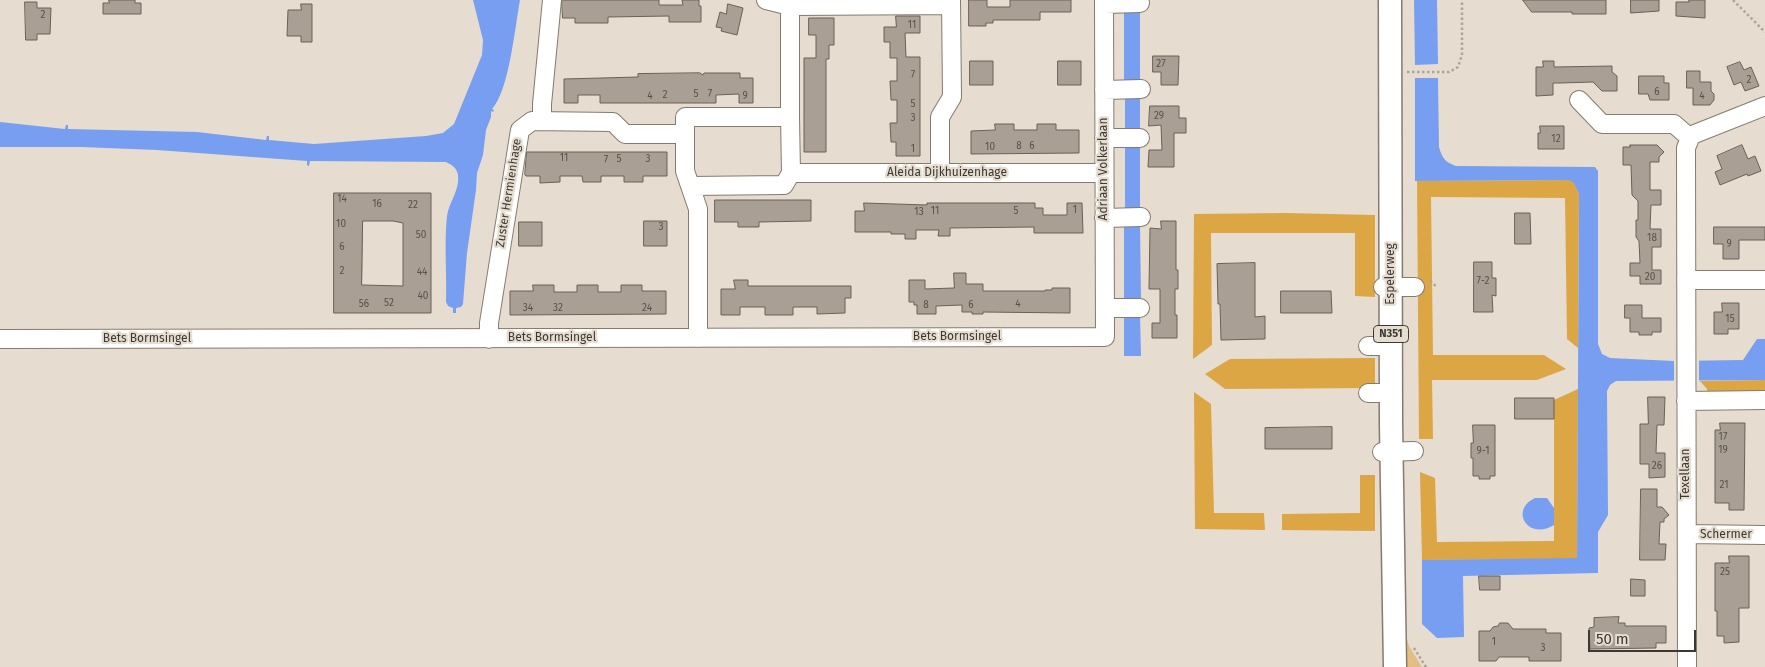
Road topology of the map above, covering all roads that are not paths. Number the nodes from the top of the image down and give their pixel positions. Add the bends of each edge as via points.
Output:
1 (552, 0) edge
2 (766, 0) edge
3 (1382, 0) edge
4 (1390, 0) edge
5 (951, 2) edge
6 (1104, 2) edge
7 (1140, 4) dead end
8 (790, 6) junction
9 (1141, 89) dead end
10 (1104, 90) junction
11 (1579, 100) dead end
12 (1765, 106) edge
13 (790, 117) junction
14 (542, 121) junction
15 (685, 134) junction
16 (1104, 138) junction
17 (1140, 138) dead end
18 (1690, 138) junction
19 (940, 172) junction
20 (791, 173) junction
21 (1104, 173) junction
22 (690, 186) junction
23 (1140, 217) dead end
24 (1104, 218) junction
25 (1681, 271) junction
26 (1765, 280) edge
27 (1387, 287) junction
28 (1415, 287) dead end
29 (1105, 308) junction
30 (1140, 308) dead end
31 (1105, 337) joint
32 (698, 338) junction
33 (0, 339) edge
34 (490, 339) junction
35 (1765, 400) edge
36 (1686, 401) junction
37 (1396, 452) junction
38 (1687, 534) junction
39 (1765, 535) edge
40 (1381, 667) edge
41 (1395, 667) edge
42 (1687, 667) edge

1 - 14 street
2 - 8 street
3 - 27 main road, Espelerweg / N351
4 - 27 main road, Espelerweg / N351
5 - 8 street
5 - 19 street via 952,97 940,117
6 - 7 street
6 - 10 street, Adriaan Volkerlaan
8 - 13 street
9 - 10 street
10 - 16 street, Adriaan Volkerlaan
11 - 18 street via 1595,125 1674,124
12 - 18 street
13 - 15 street via 685,117
13 - 20 street
14 - 15 street, Zuster Hermienhage via 613,122 625,134
14 - 34 street, Zuster Hermienhage via 532,121 520,130 491,313
15 - 22 street via 685,171
16 - 17 street
16 - 21 street, Adriaan Volkerlaan
18 - 25 street, Texellaan via 1686,148
19 - 20 street, Aleida Dijkhuizenhage
19 - 21 street, Aleida Dijkhuizenhage
20 - 22 street via 784,185
21 - 24 street, Adriaan Volkerlaan
22 - 32 street via 698,209
23 - 24 street
24 - 29 street, Adriaan Volkerlaan
25 - 26 street
25 - 36 street, Texellaan
27 - 28 street
27 - 37 main road, Espelerweg / N351 via 1381,346 1381,393
29 - 30 street
29 - 31 street, Adriaan Volkerlaan
31 - 32 street, Bets Bormsingel
32 - 34 street, Bets Bormsingel
33 - 34 street, Bets Bormsingel
35 - 36 street
36 - 38 street, Texellaan
37 - 40 main road, Espelerweg / N351
37 - 41 main road, Espelerweg / N351
38 - 39 street, Schermer
38 - 42 street, Texellaan

